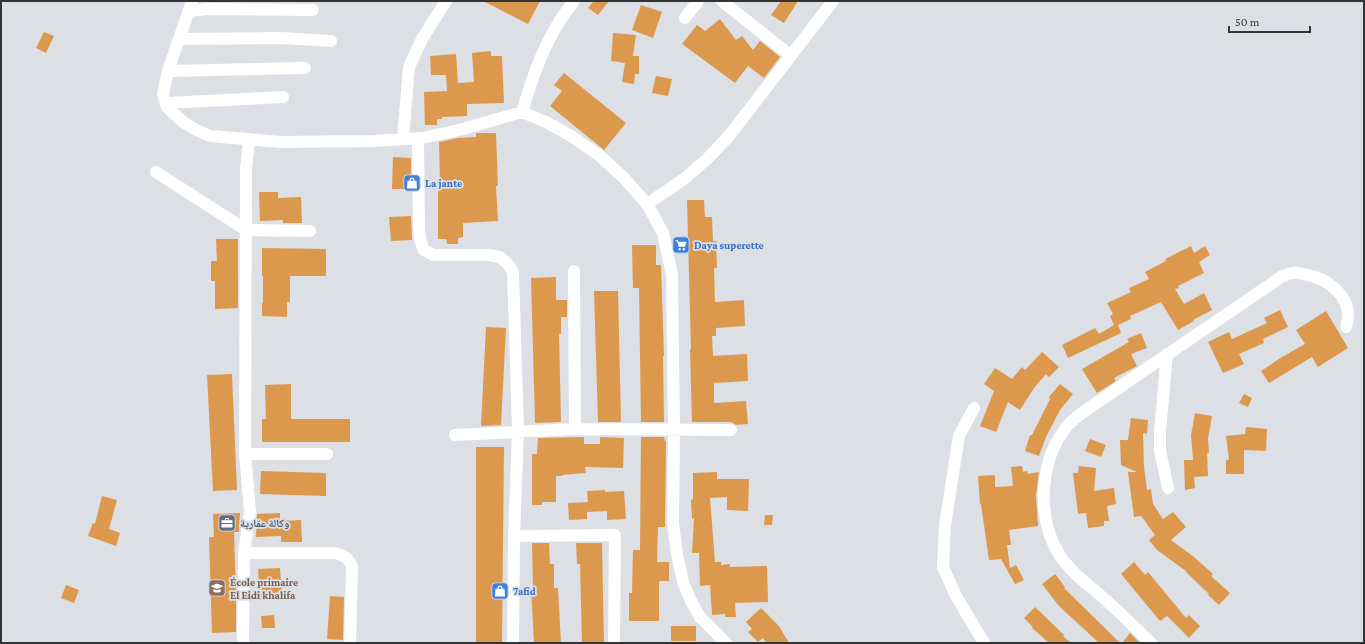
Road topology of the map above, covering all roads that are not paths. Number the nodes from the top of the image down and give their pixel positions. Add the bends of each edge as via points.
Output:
1 (446, 1) edge
2 (574, 1) edge
3 (698, 1) edge
4 (722, 1) edge
5 (833, 1) edge
6 (209, 5) edge
7 (191, 6) edge
8 (313, 10) dead end
9 (685, 18) dead end
10 (179, 39) junction
11 (331, 41) dead end
12 (791, 56) junction
13 (305, 68) dead end
14 (168, 71) junction
15 (283, 97) dead end
16 (166, 103) junction
17 (522, 112) junction
18 (418, 138) junction
19 (403, 139) junction
20 (249, 140) junction
21 (156, 172) dead end
22 (647, 204) junction
23 (246, 230) junction
24 (310, 231) dead end
25 (574, 271) dead end
26 (1346, 327) dead end
27 (1167, 354) junction
28 (974, 408) dead end
29 (575, 429) junction
30 (674, 430) junction
31 (732, 430) dead end
32 (518, 431) junction
33 (455, 435) dead end
34 (245, 454) junction
35 (327, 454) dead end
36 (1168, 488) dead end
37 (514, 536) junction
38 (244, 553) junction
39 (243, 643) edge
40 (350, 643) edge
41 (513, 643) edge
42 (614, 643) edge
43 (726, 643) edge
44 (984, 643) edge
45 (1151, 643) edge

1 - 19 street via 422,39 409,67
2 - 17 street via 549,37
3 - 9 street
4 - 12 street
5 - 12 street
6 - 7 street
6 - 8 street
7 - 10 street
10 - 11 street via 281,38
10 - 14 street
12 - 22 street via 729,136 707,159 684,179
13 - 14 street
14 - 16 street via 163,94
15 - 16 street
16 - 20 street via 183,122 196,130 210,136
17 - 18 street
17 - 22 street via 558,129 599,155
18 - 19 street
18 - 32 street via 419,228 424,250 433,255 500,257 513,272
19 - 20 street via 322,142
20 - 23 street via 246,168
21 - 23 street
22 - 30 street via 663,233 672,275
23 - 24 street
23 - 34 street
25 - 29 street
26 - 27 street via 1349,320 1348,310 1339,292 1328,282 1315,276 1293,273 1280,277
27 - 36 street via 1160,451
27 - 45 street via 1072,420 1062,433 1044,478 1043,498 1047,521 1052,541 1061,557
28 - 44 street via 959,436 945,525 943,567 956,596
29 - 30 street
29 - 32 street
30 - 31 street
30 - 43 street via 673,523 683,582 700,617
32 - 33 street
32 - 37 street
34 - 35 street
34 - 38 street via 250,511
37 - 41 street
37 - 42 street via 614,535
38 - 39 street
38 - 40 street via 335,553 350,560

